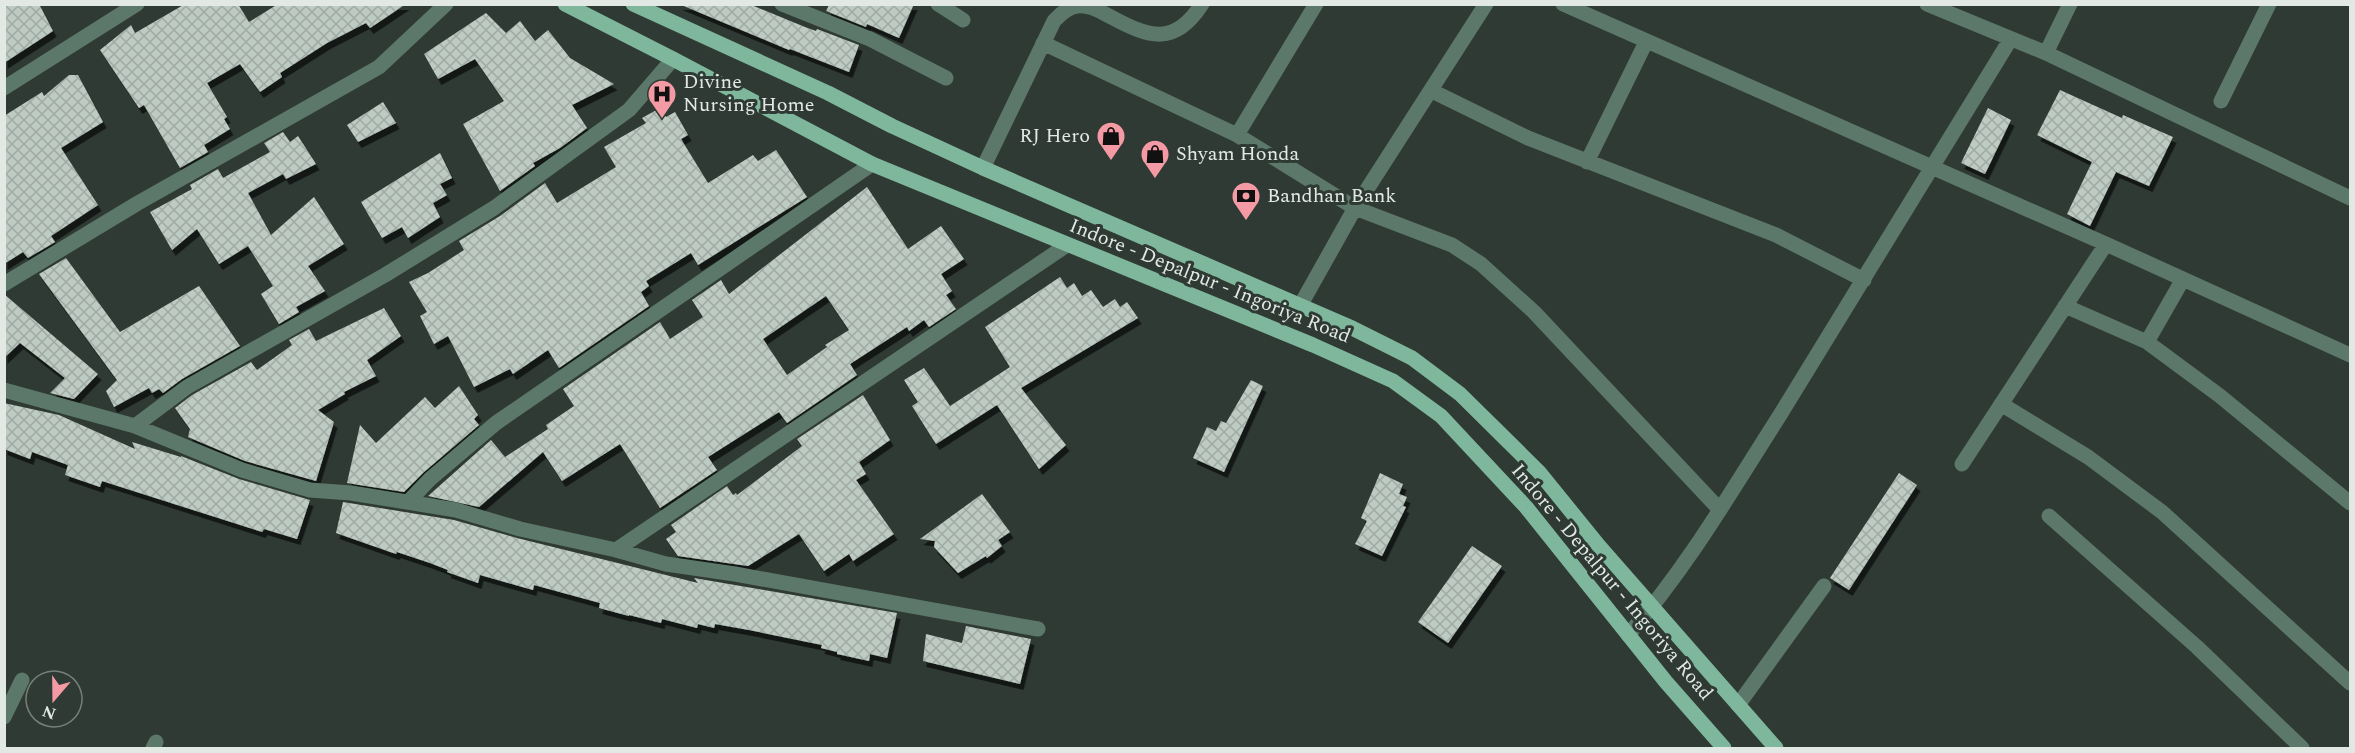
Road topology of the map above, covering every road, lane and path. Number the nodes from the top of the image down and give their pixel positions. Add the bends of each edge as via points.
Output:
1 (137, 4) edge
2 (446, 4) edge
3 (565, 4) edge
4 (633, 4) edge
5 (782, 4) edge
6 (938, 4) edge
7 (1202, 4) edge
8 (1316, 4) edge
9 (1486, 4) edge
10 (1563, 4) edge
11 (1927, 4) edge
12 (2070, 4) edge
13 (2269, 4) edge
14 (963, 20) dead end
15 (2010, 40) junction
16 (1647, 42) junction
17 (1043, 43) junction
18 (2046, 54) junction
19 (673, 59) junction
20 (946, 78) dead end
21 (4, 88) edge
22 (1432, 91) junction
23 (2221, 101) dead end
24 (1237, 135) junction
25 (1587, 162) junction
26 (872, 164) junction
27 (983, 168) junction
28 (1931, 168) junction
29 (2350, 198) edge
30 (1355, 208) junction
31 (2106, 244) junction
32 (1067, 245) junction
33 (2183, 279) junction
34 (1864, 280) junction
35 (4, 284) edge
36 (1300, 306) junction
37 (2065, 306) junction
38 (2147, 342) junction
39 (2350, 355) edge
40 (4, 390) edge
41 (2001, 404) junction
42 (135, 426) junction
43 (1962, 464) dead end
44 (408, 502) junction
45 (2350, 503) edge
46 (1720, 510) junction
47 (2049, 516) dead end
48 (616, 550) junction
49 (1824, 586) dead end
50 (1652, 607) junction
51 (1038, 629) dead end
52 (1628, 635) junction
53 (22, 680) dead end
54 (2350, 683) edge
55 (1738, 705) junction
56 (4, 717) edge
57 (1724, 748) edge
58 (1776, 748) edge
59 (2302, 748) edge

1 - 21 street
2 - 35 street via 379,67
3 - 19 main road, Indore - Depalpur - Ingoriya Road
4 - 27 main road, Indore - Depalpur - Ingoriya Road
5 - 20 street via 870,39
6 - 14 street
7 - 17 street via 1182,29 1166,35 1140,30 1094,8 1076,6 1054,21
8 - 24 street
9 - 22 street
10 - 16 street
11 - 15 street
12 - 18 street
13 - 23 street
15 - 18 street
15 - 28 street
16 - 25 street
16 - 28 street
17 - 24 street
17 - 27 street
18 - 29 street
19 - 26 main road, Indore - Depalpur - Ingoriya Road
19 - 42 street via 629,110 494,208 386,275 187,387
22 - 25 street
22 - 30 street
24 - 30 street
25 - 34 street via 1776,235
26 - 32 main road, Indore - Depalpur - Ingoriya Road
26 - 44 street via 496,423 430,478
27 - 36 main road, Indore - Depalpur - Ingoriya Road
28 - 31 street
28 - 34 street
30 - 36 street
30 - 46 street via 1452,245 1481,264 1534,312
31 - 33 street
31 - 37 street
32 - 48 street
32 - 52 main road, Indore - Depalpur - Ingoriya Road via 1393,381 1441,417 1518,499
33 - 38 street
33 - 39 street
34 - 46 street
36 - 50 main road, Indore - Depalpur - Ingoriya Road via 1412,358 1460,394 1539,472
37 - 38 street
37 - 41 street
38 - 45 street via 2220,396
40 - 42 street
41 - 43 street
41 - 54 street via 2088,457 2162,513
42 - 44 street via 242,470 310,490
44 - 48 street
46 - 50 street
47 - 59 street via 2197,647
48 - 51 street via 684,568
49 - 55 street
50 - 52 street
50 - 55 main road, Indore - Depalpur - Ingoriya Road
52 - 57 main road, Indore - Depalpur - Ingoriya Road
53 - 56 street
55 - 58 main road, Indore - Depalpur - Ingoriya Road

